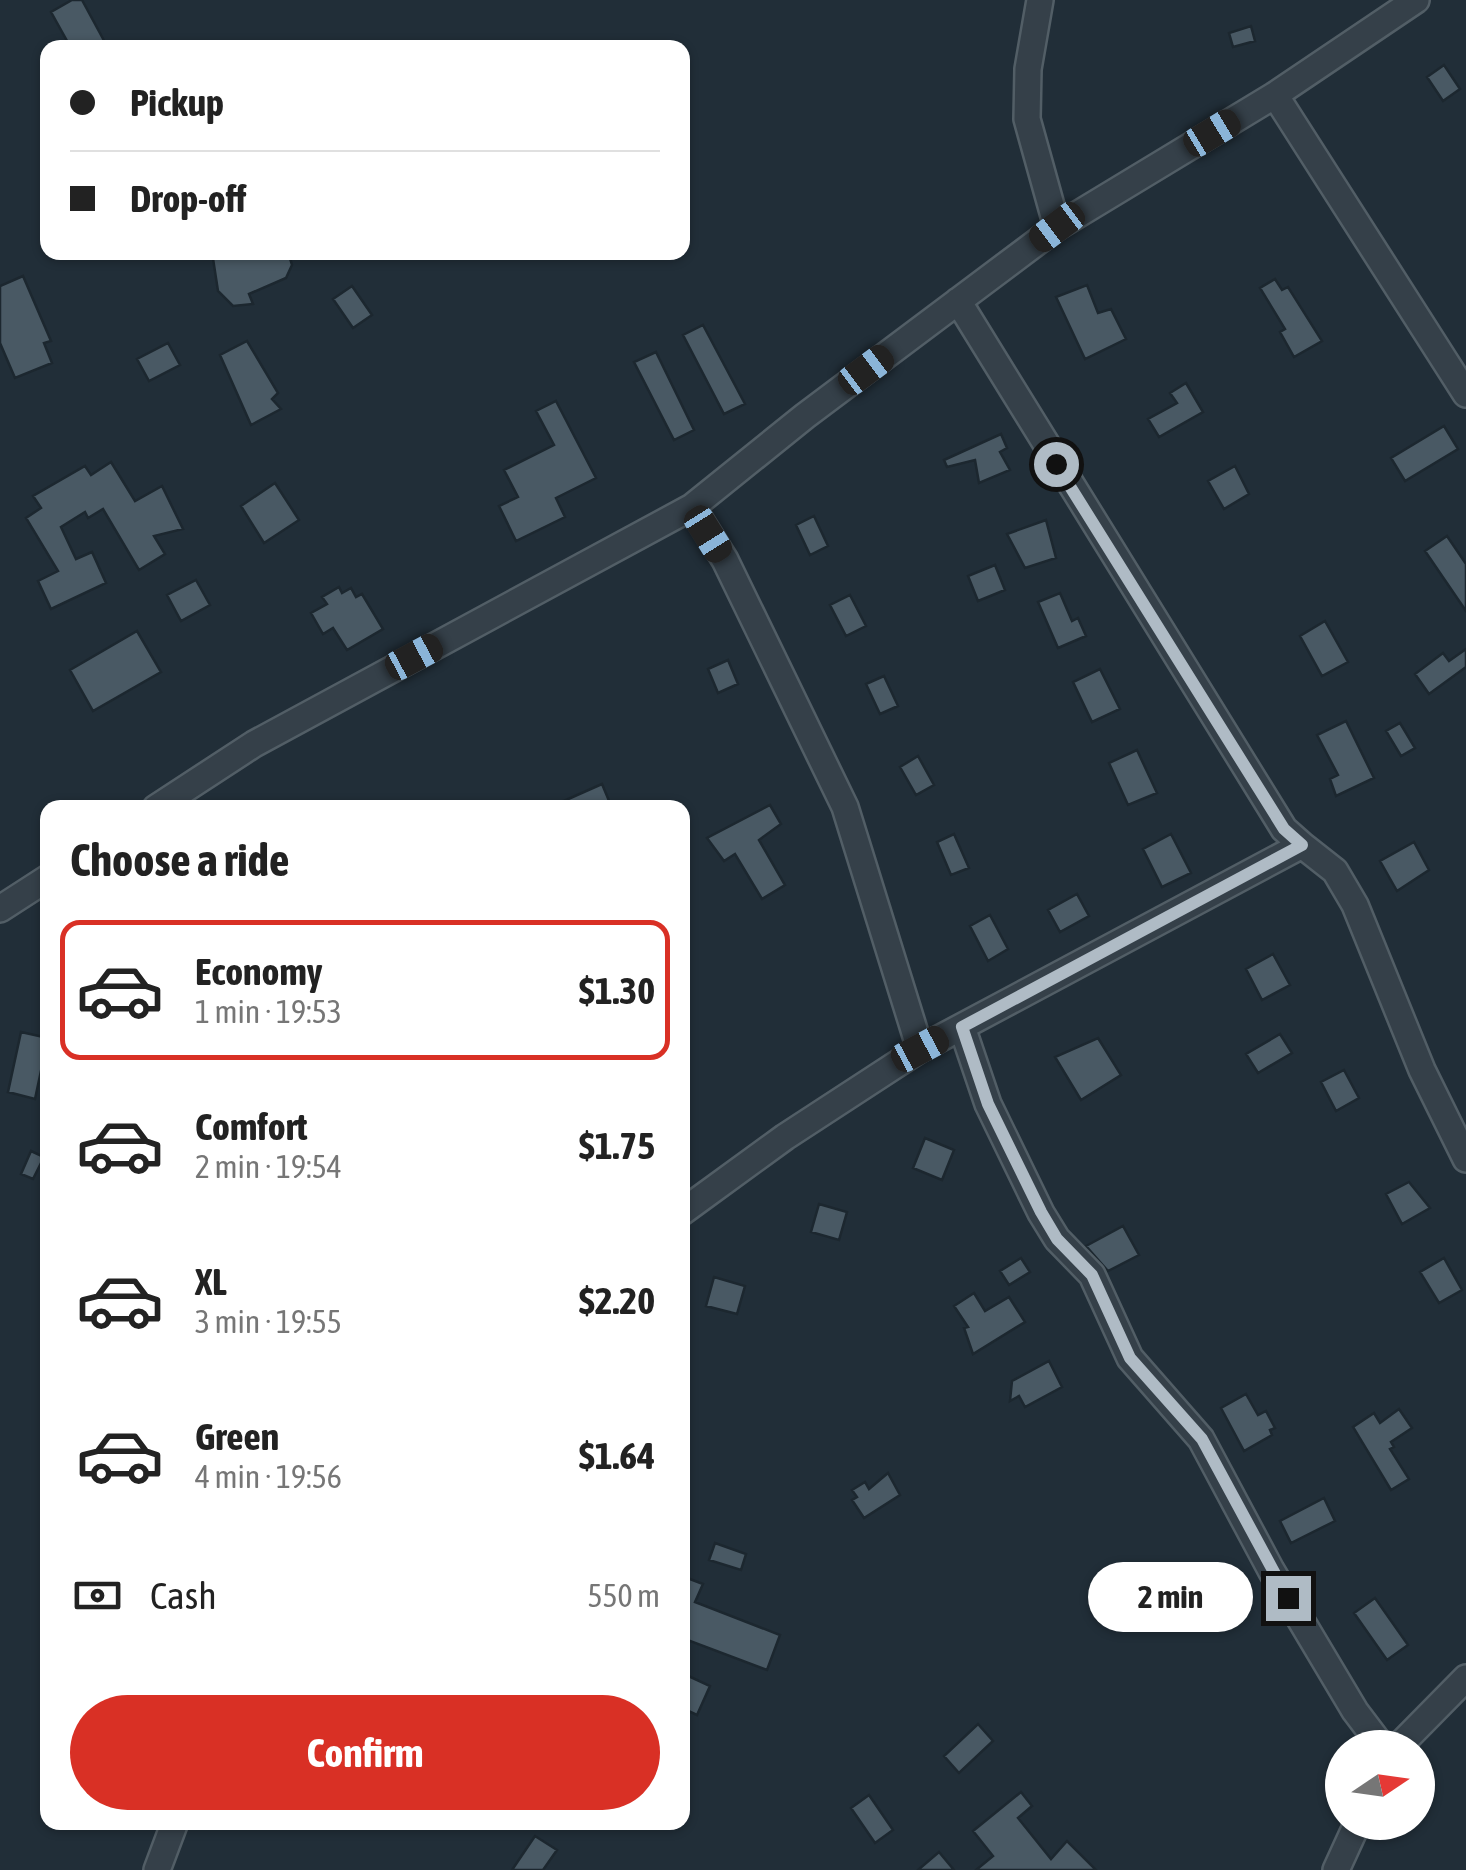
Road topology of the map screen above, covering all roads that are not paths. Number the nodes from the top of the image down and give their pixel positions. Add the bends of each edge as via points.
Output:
1 (1040, 0) edge
2 (1416, 0) edge
3 (1274, 95) junction
4 (1057, 227) junction
5 (958, 301) junction
6 (1466, 394) edge
7 (692, 507) junction
8 (168, 800) edge
9 (1302, 845) junction
10 (40, 883) edge
11 (0, 909) edge
12 (962, 1027) junction
13 (920, 1049) junction
14 (1466, 1159) edge
15 (690, 1206) edge
16 (1466, 1678) edge
17 (1370, 1730) edge
18 (1415, 1730) edge
19 (172, 1830) edge
20 (1350, 1840) edge
21 (157, 1870) edge
22 (1336, 1870) edge

1 - 4 street via 1028,118
2 - 3 street
3 - 4 street
3 - 6 street
4 - 5 street
5 - 7 street
5 - 9 street via 1284,829
7 - 8 street via 254,744
7 - 13 street via 725,560 845,807
9 - 12 street
9 - 14 street via 1335,871 1355,905
10 - 11 street
12 - 13 street
12 - 17 street via 988,1104 1041,1212 1092,1275 1130,1358 1202,1439 1280,1585
13 - 15 street
16 - 18 street
19 - 21 street
20 - 22 street

